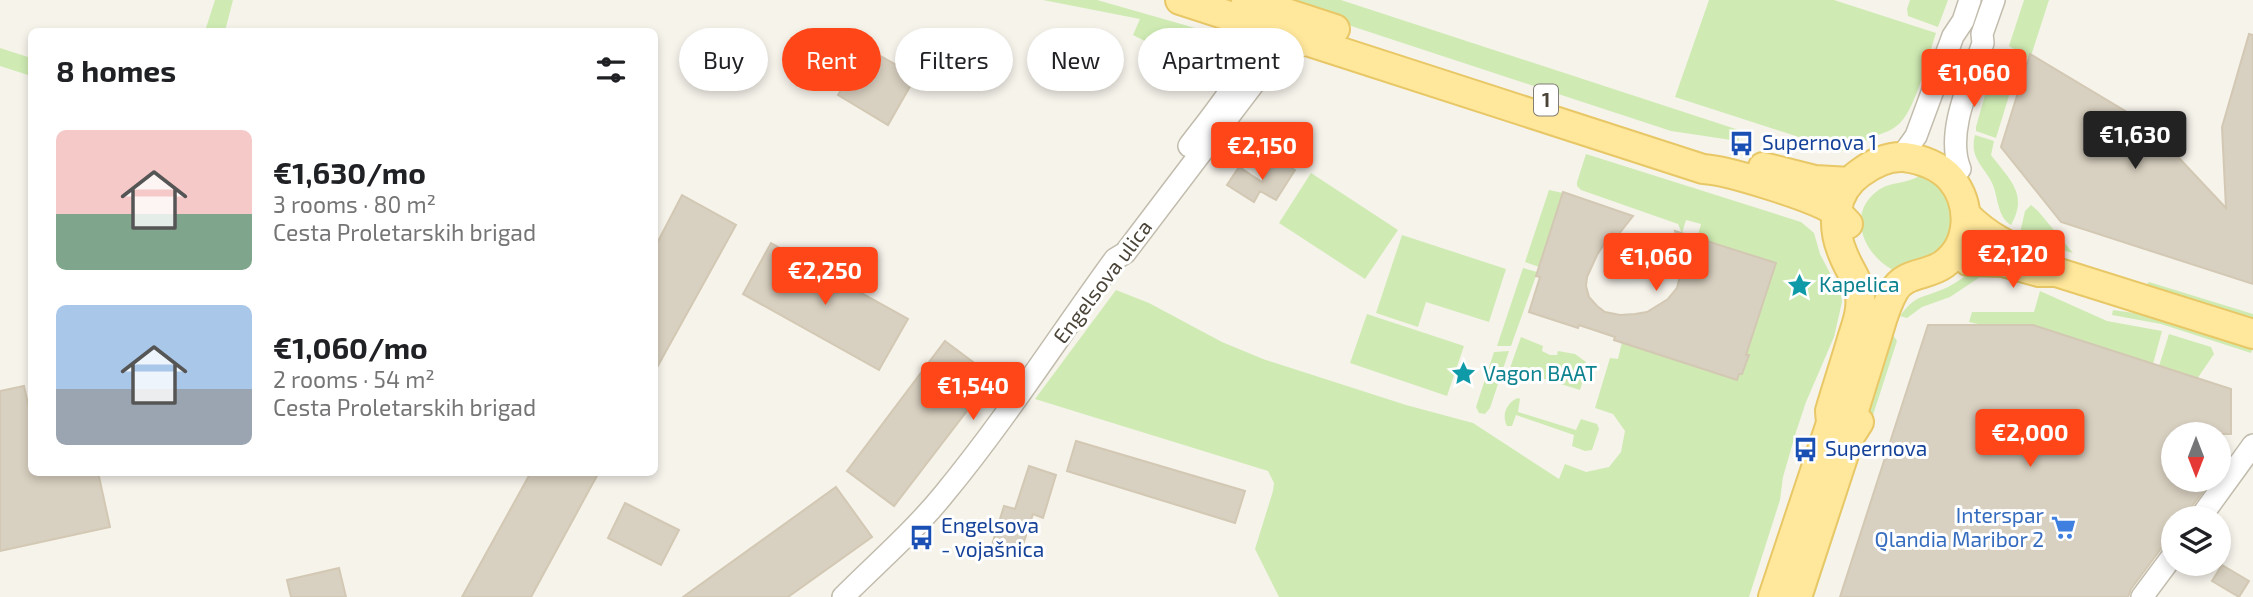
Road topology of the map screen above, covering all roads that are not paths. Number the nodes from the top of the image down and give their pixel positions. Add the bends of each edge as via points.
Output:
1 (1180, 0) edge
2 (1970, 0) edge
3 (1994, 0) edge
4 (1237, 7) edge
5 (1315, 43) junction
6 (1930, 164) junction
7 (1850, 182) junction
8 (1839, 221) junction
9 (1973, 223) junction
10 (1115, 259) junction
11 (1968, 261) junction
12 (2056, 272) junction
13 (1885, 283) junction
14 (2253, 334) edge
15 (1840, 429) junction
16 (2253, 445) edge
17 (2209, 506) edge
18 (2161, 571) edge
19 (842, 597) edge
20 (1773, 597) edge
21 (1797, 597) edge
22 (2142, 597) edge

1 - 4 main road, 1
2 - 6 street via 1933,124
3 - 6 street via 1956,133 1955,157
4 - 5 main road, 1
4 - 7 main road, 1 via 1707,152 1815,180
4 - 10 street via 1252,42 1252,56
5 - 8 main road, 1 via 1761,184 1808,200
5 - 10 street, Engelsova ulica via 1288,48 1269,62 1125,253
6 - 7 main road via 1875,163
6 - 8 main road via 1883,173 1870,181
6 - 9 main road via 1973,192 1978,208
7 - 8 main road via 1842,193
8 - 13 main road via 1842,253
9 - 11 main road via 1974,250
9 - 12 main road via 2007,247 2045,260
9 - 13 main road via 1943,265
10 - 19 street, Engelsova ulica via 946,493
11 - 12 main road
11 - 13 main road via 1948,279 1926,288
12 - 14 main road
13 - 15 main road via 1861,294 1860,312 1830,411
13 - 15 main road via 1898,306 1858,426
15 - 20 main road
15 - 21 main road
16 - 17 street
18 - 22 street

